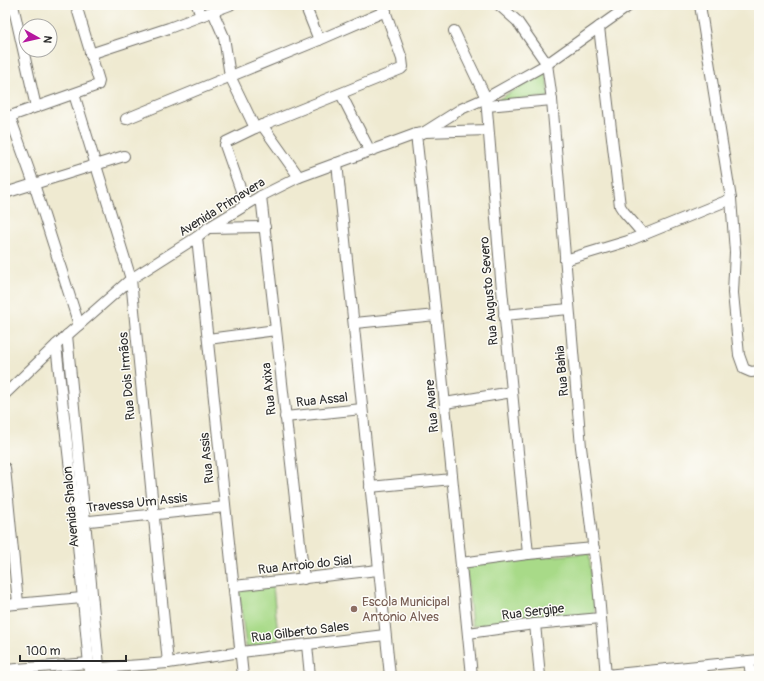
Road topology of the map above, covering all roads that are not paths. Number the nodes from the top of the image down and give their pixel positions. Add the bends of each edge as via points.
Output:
1 (14, 5) edge
2 (76, 5) edge
3 (197, 5) edge
4 (230, 5) edge
5 (305, 5) edge
6 (499, 5) edge
7 (630, 5) edge
8 (700, 5) edge
9 (384, 8) edge
10 (213, 12) junction
11 (201, 16) junction
12 (599, 27) junction
13 (454, 31) dead end
14 (319, 40) junction
15 (90, 54) junction
16 (547, 64) junction
17 (230, 76) junction
18 (74, 94) junction
19 (341, 94) junction
20 (552, 100) junction
21 (486, 102) junction
22 (36, 107) junction
23 (7, 117) edge
24 (126, 119) dead end
25 (258, 126) junction
26 (488, 130) junction
27 (420, 133) junction
28 (370, 151) junction
29 (124, 156) dead end
30 (338, 163) junction
31 (96, 164) junction
32 (299, 177) junction
33 (34, 184) junction
34 (5, 193) edge
35 (261, 196) junction
36 (731, 199) junction
37 (246, 205) junction
38 (265, 227) junction
39 (208, 228) junction
40 (644, 235) junction
41 (197, 237) junction
42 (565, 260) junction
43 (131, 279) junction
44 (569, 309) junction
45 (436, 315) junction
46 (504, 315) junction
47 (355, 323) junction
48 (79, 325) junction
49 (276, 330) junction
50 (67, 335) junction
51 (208, 339) junction
52 (56, 345) junction
53 (759, 371) edge
54 (512, 392) junction
55 (5, 394) edge
56 (445, 403) junction
57 (362, 409) junction
58 (285, 417) junction
59 (5, 468) edge
60 (452, 479) junction
61 (370, 487) junction
62 (225, 507) junction
63 (154, 515) junction
64 (81, 522) junction
65 (82, 546) junction
66 (594, 548) junction
67 (528, 554) junction
68 (461, 563) junction
69 (378, 570) junction
70 (304, 579) junction
71 (234, 586) junction
72 (82, 598) junction
73 (18, 603) junction
74 (5, 605) edge
75 (601, 618) junction
76 (535, 624) junction
77 (468, 633) junction
78 (385, 635) junction
79 (307, 645) junction
80 (241, 652) junction
81 (754, 661) edge
82 (89, 662) junction
83 (168, 663) junction
84 (5, 670) edge
85 (702, 671) edge
86 (100, 672) edge
87 (654, 673) edge
88 (90, 676) edge
89 (243, 676) edge
90 (310, 676) edge
91 (390, 676) edge
92 (472, 676) edge
93 (540, 676) edge
94 (606, 676) edge
95 (751, 676) edge

1 - 22 street
2 - 15 street
3 - 11 street
4 - 10 street
5 - 14 street
6 - 16 street via 517,21
7 - 12 street
8 - 36 street
9 - 14 street
9 - 19 street via 403,67
10 - 11 street
10 - 17 street via 224,37
11 - 15 street
12 - 16 street
12 - 40 street via 620,206
13 - 21 street, Rua Augusto Severo
14 - 17 street
15 - 18 street via 98,85
16 - 20 street, Rua Bahia
16 - 21 street
17 - 24 street
17 - 25 street
18 - 22 street
18 - 31 street, Rua Dois Irmãos
19 - 25 street
19 - 28 street
20 - 21 street
20 - 42 street, Rua Bahia
21 - 26 street, Rua Augusto Severo
21 - 27 street, Avenida Primavera via 461,109
22 - 23 street
23 - 33 street
25 - 32 street
25 - 37 street via 225,143
26 - 27 street
26 - 46 street, Rua Augusto Severo
27 - 28 street, Avenida Primavera
27 - 45 street, Rua Avare
28 - 30 street, Avenida Primavera
29 - 31 street
30 - 32 street, Avenida Primavera
30 - 47 street
31 - 33 street
31 - 43 street, Rua Dois Irmãos
32 - 35 street, Avenida Primavera
33 - 34 street
33 - 48 street
35 - 37 street, Avenida Primavera
35 - 38 street, Rua Axixa
36 - 40 street
36 - 53 street via 735,252 733,293 739,355 744,369 751,372
37 - 39 street, Avenida Primavera
38 - 39 street
38 - 49 street, Rua Axixa
39 - 41 street, Avenida Primavera
40 - 42 street
41 - 43 street, Avenida Primavera
41 - 51 street, Rua Assis
42 - 44 street, Rua Bahia
43 - 48 street, Avenida Primavera
43 - 63 street, Rua Dois Irmãos
44 - 46 street
44 - 66 street, Rua Bahia
45 - 47 street
45 - 56 street, Rua Avare
46 - 54 street, Rua Augusto Severo
47 - 57 street
48 - 50 street, Avenida Primavera
49 - 51 street
49 - 58 street, Rua Axixa
50 - 52 street, Avenida Primavera
50 - 64 street, Avenida Shalon
51 - 62 street, Rua Assis
52 - 55 street, Avenida Primavera
52 - 64 street, Avenida Shalon
54 - 56 street
54 - 67 street, Rua Augusto Severo
56 - 60 street, Rua Avare
57 - 58 street, Rua Assal
57 - 61 street
58 - 70 street, Rua Axixa
59 - 73 street
60 - 61 street
60 - 68 street, Rua Avare
61 - 69 street
62 - 63 street, Travessa Um Assis
62 - 71 street, Rua Assis
63 - 64 street, Travessa Um Assis
63 - 83 street, Rua Dois Irmãos
64 - 65 street, Avenida Shalon
65 - 72 street, Avenida Shalon
65 - 86 street, Avenida Shalon
66 - 67 street
66 - 75 street, Rua Bahia
67 - 68 street
68 - 77 street, Rua Avare
69 - 70 street, Rua Arroio do Sial
69 - 78 street
70 - 71 street, Rua Arroio do Sial
71 - 80 street, Rua Assis
72 - 73 street
72 - 82 street, Avenida Shalon
73 - 74 street
75 - 76 street, Rua Sergipe
75 - 94 street, Rua Bahia
76 - 77 street, Rua Sergipe
76 - 93 street
77 - 92 street, Rua Avare
78 - 79 street, Rua Gilberto Sales
78 - 91 street
79 - 80 street, Rua Gilberto Sales
79 - 90 street
80 - 83 street, Rua Gilberto Sales
80 - 89 street, Rua Assis
81 - 85 street
81 - 95 street
82 - 84 street
82 - 86 street
82 - 88 street, Avenida Shalon
83 - 86 street, Rua Gilberto Sales
85 - 87 street
87 - 94 street

